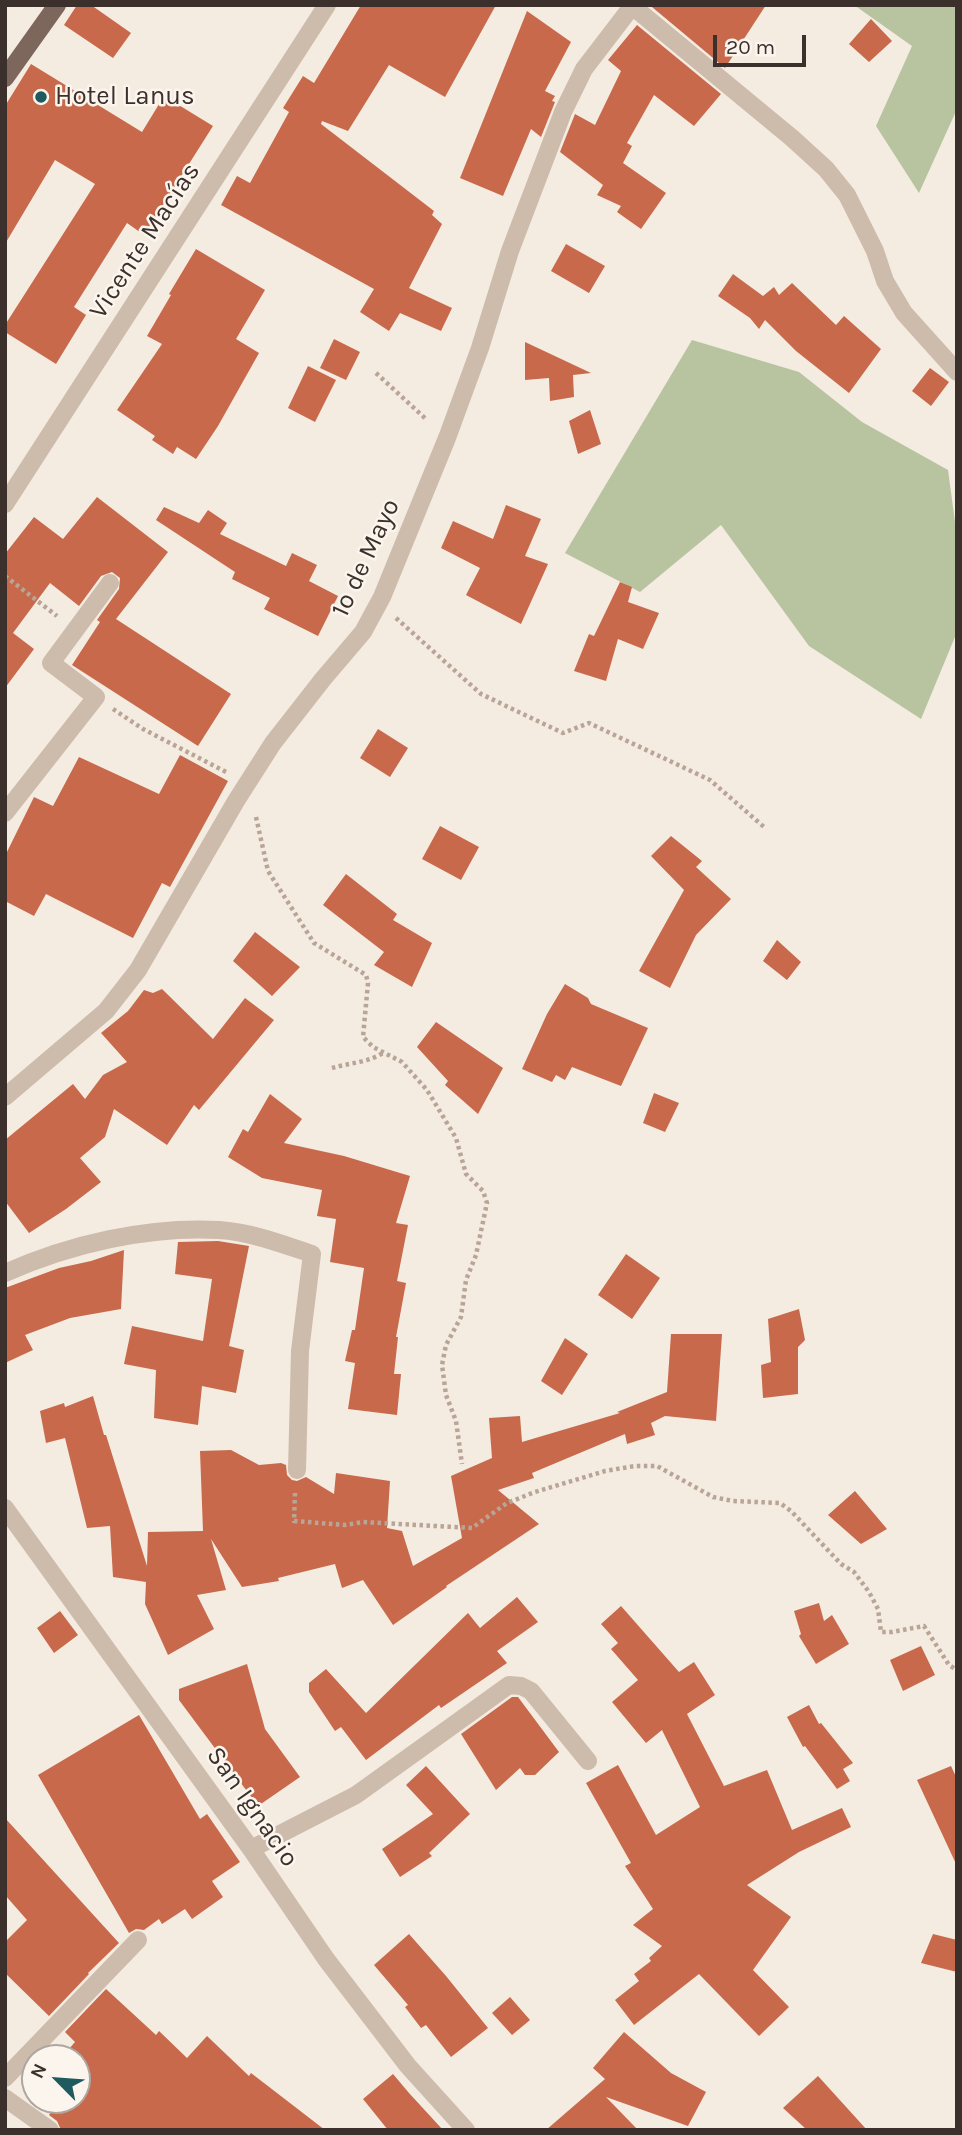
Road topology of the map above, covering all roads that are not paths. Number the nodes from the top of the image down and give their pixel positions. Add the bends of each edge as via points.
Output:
1 (57, 5) edge
2 (327, 5) edge
3 (632, 6) edge
4 (5, 78) edge
5 (957, 372) edge
6 (5, 504) edge
7 (110, 583) dead end
8 (5, 813) edge
9 (5, 1097) edge
10 (5, 1273) edge
11 (297, 1469) road end
12 (5, 1508) edge
13 (588, 1761) dead end
14 (251, 1849) junction
15 (138, 1940) dead end
16 (5, 2078) edge
17 (5, 2098) edge
18 (50, 2130) edge
19 (466, 2130) edge

1 - 4 main road
2 - 6 street, Vicente Macías
3 - 5 street via 826,169 846,195 904,313
3 - 9 street, 1º de Mayo via 584,69 563,112 447,438 382,597 363,632 273,743 130,980 106,1011
7 - 8 street via 51,663 96,697
10 - 11 street via 89,1245 175,1231 219,1230 262,1237 312,1254 300,1351
12 - 14 street, San Ignacio
13 - 14 street via 531,1690 509,1685 356,1795
14 - 19 street, San Ignacio via 408,2066
15 - 16 street
17 - 18 street

